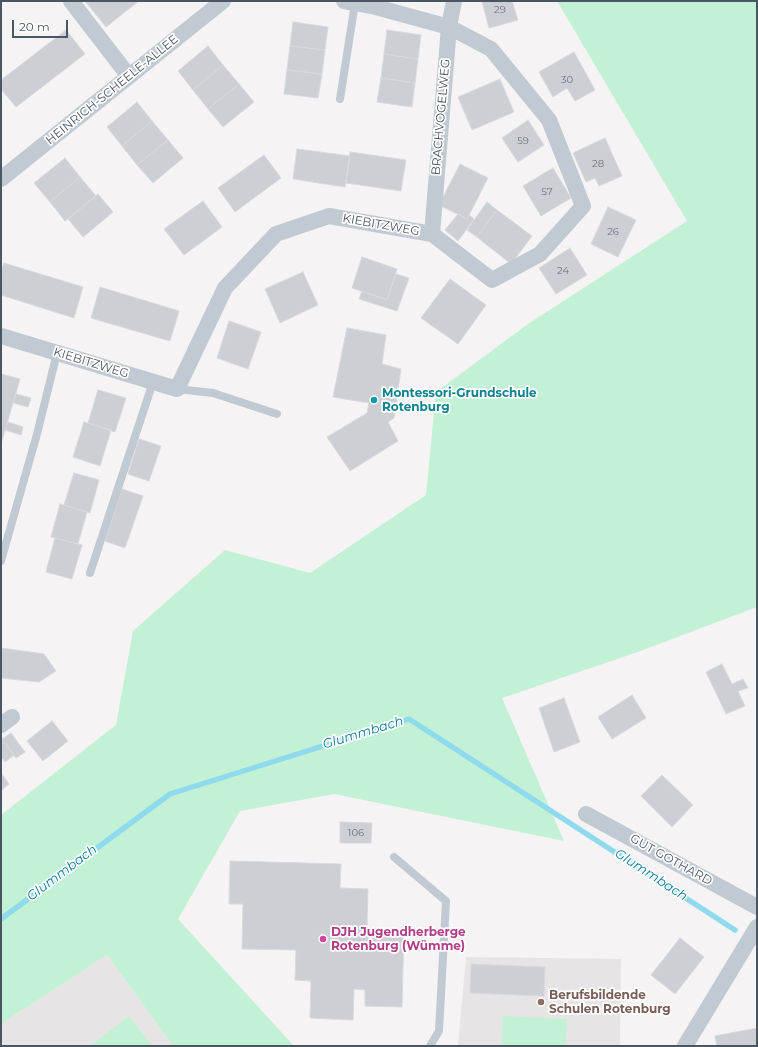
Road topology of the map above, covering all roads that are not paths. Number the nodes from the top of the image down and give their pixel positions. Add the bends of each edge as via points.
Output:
1 (71, 1) edge
2 (223, 1) edge
3 (454, 1) edge
4 (349, 2) edge
5 (449, 27) junction
6 (128, 75) junction
7 (340, 99) dead end
8 (1, 179) edge
9 (432, 234) junction
10 (1, 336) edge
11 (57, 353) junction
12 (153, 382) junction
13 (177, 389) junction
14 (277, 414) dead end
15 (1, 561) edge
16 (90, 573) dead end
17 (586, 814) dead end
18 (394, 858) dead end
19 (757, 907) edge
20 (757, 927) edge
21 (430, 1046) edge
22 (685, 1046) edge

1 - 6 street
2 - 6 street, HEINRICH-SCHEELE-ALLEE
3 - 5 street, BRACHVOGELWEG
4 - 5 street
4 - 7 lane
5 - 9 street, BRACHVOGELWEG
5 - 9 street, KIEBITZWEG via 491,50 549,120 583,206 540,254 492,280
6 - 8 street, HEINRICH-SCHEELE-ALLEE
9 - 13 street, KIEBITZWEG via 329,216 276,234 225,288
10 - 11 street, KIEBITZWEG
11 - 12 street, KIEBITZWEG
11 - 15 lane
12 - 13 street, KIEBITZWEG
12 - 16 lane
13 - 14 lane via 213,394
17 - 19 street, GUT GOTHARD
18 - 21 lane via 446,901 440,1031
20 - 22 street

